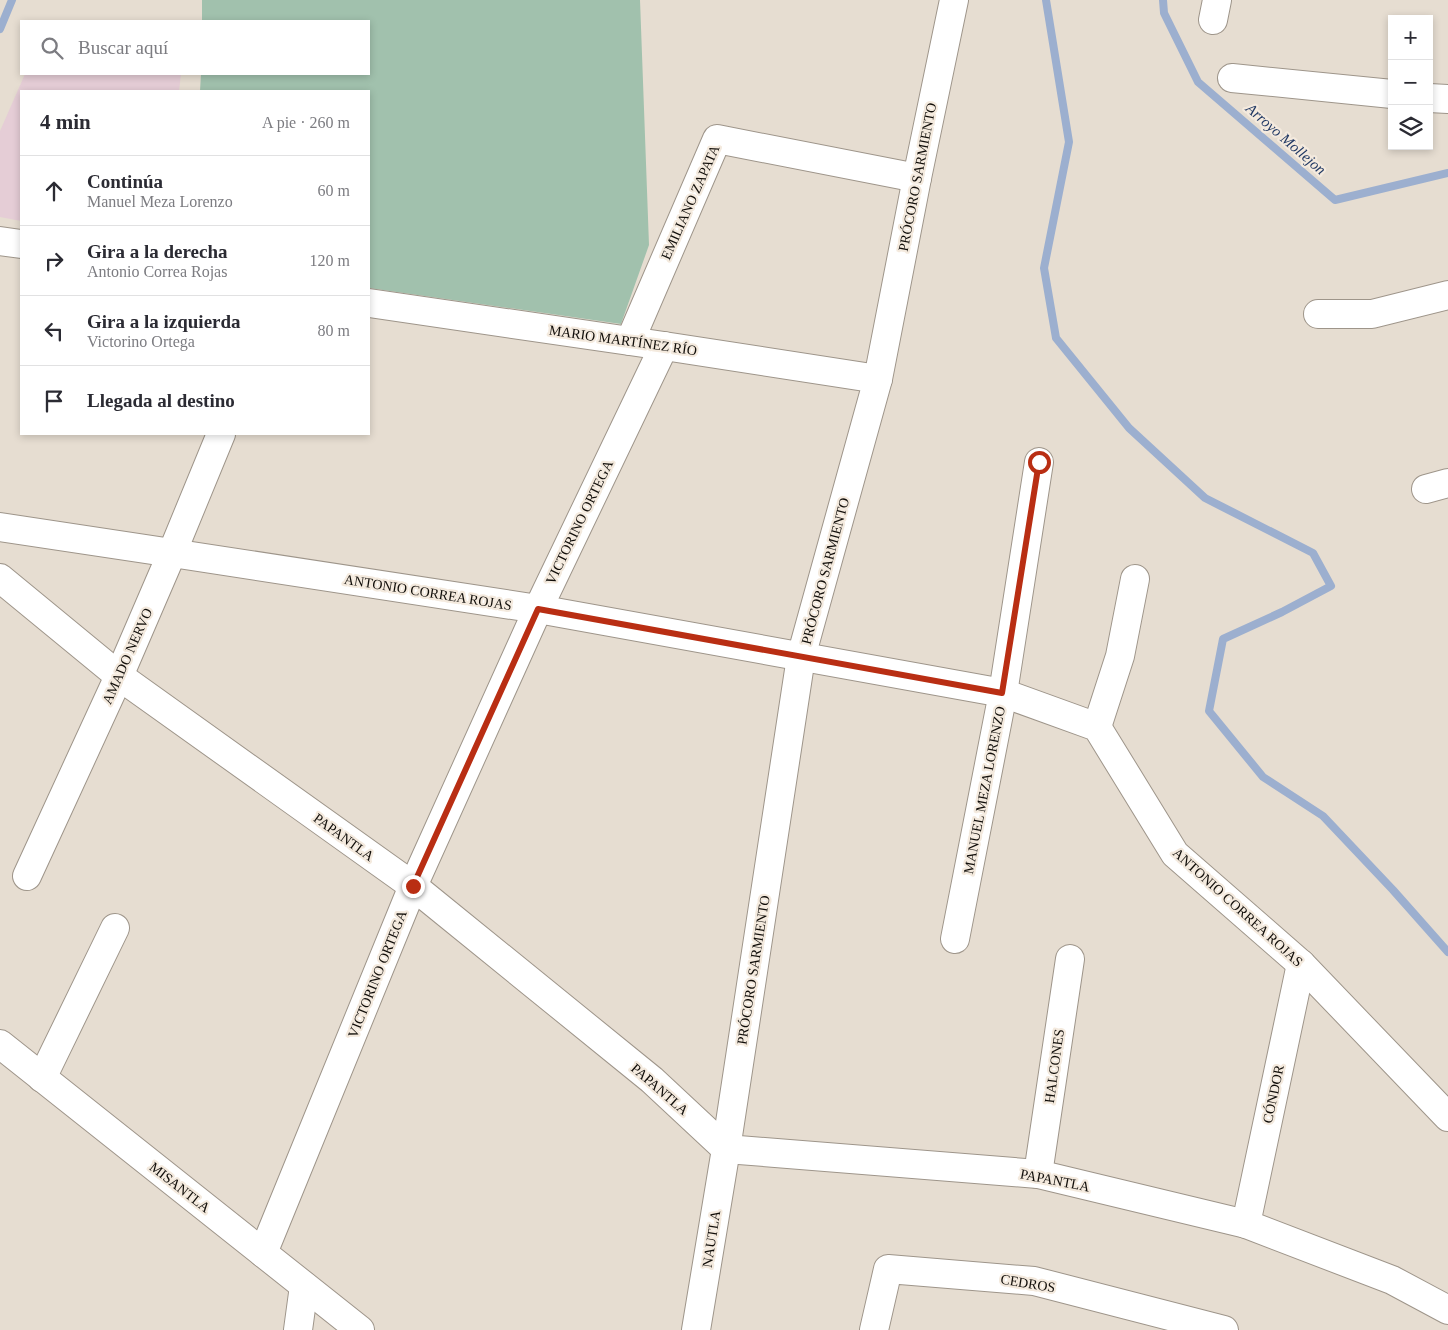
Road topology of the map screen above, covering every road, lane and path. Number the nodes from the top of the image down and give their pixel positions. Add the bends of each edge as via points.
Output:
1 (954, 0) edge
2 (1232, 78) dead end
3 (1388, 94) edge
4 (1433, 98) edge
5 (1448, 100) edge
6 (917, 178) junction
7 (0, 240) edge
8 (20, 244) edge
9 (1448, 295) edge
10 (370, 303) edge
11 (1318, 314) dead end
12 (630, 341) junction
13 (664, 346) junction
14 (878, 379) junction
15 (221, 435) edge
16 (1039, 462) dead end
17 (0, 528) edge
18 (172, 552) junction
19 (0, 578) edge
20 (1135, 579) dead end
21 (538, 609) junction
22 (801, 657) junction
23 (119, 676) junction
24 (1002, 693) junction
25 (1097, 727) junction
26 (27, 876) dead end
27 (413, 886) junction
28 (115, 928) dead end
29 (955, 939) dead end
30 (1070, 958) dead end
31 (1301, 964) junction
32 (0, 1044) edge
33 (42, 1078) junction
34 (1448, 1117) edge
35 (726, 1149) junction
36 (1038, 1174) junction
37 (1246, 1224) junction
38 (263, 1253) junction
39 (304, 1286) junction
40 (1448, 1310) edge
41 (298, 1330) edge
42 (360, 1330) edge
43 (696, 1330) edge
44 (874, 1330) edge
45 (1224, 1330) edge

1 - 6 street, PRÓCORO SARMIENTO
2 - 3 street
4 - 5 street
6 - 12 street, EMILIANO ZAPATA via 717,139
6 - 14 street, PRÓCORO SARMIENTO
7 - 8 street
9 - 11 street via 1372,314
10 - 12 street, MARIO MARTÍNEZ RÍO
12 - 13 street, MARIO MARTÍNEZ RÍO
13 - 14 street, MARIO MARTÍNEZ RÍO
13 - 21 street, VICTORINO ORTEGA
14 - 22 street, PRÓCORO SARMIENTO
15 - 18 street, AMADO NERVO
16 - 24 street, MANUEL MEZA LORENZO
17 - 18 street, ANTONIO CORREA ROJAS
18 - 21 street, ANTONIO CORREA ROJAS
18 - 23 street, AMADO NERVO
19 - 23 street, PAPANTLA
20 - 25 street via 1120,656
21 - 22 street, ANTONIO CORREA ROJAS
21 - 27 street, VICTORINO ORTEGA
22 - 24 street, ANTONIO CORREA ROJAS
22 - 35 street, PRÓCORO SARMIENTO
23 - 26 street, AMADO NERVO
23 - 27 street, PAPANTLA
24 - 25 street, ANTONIO CORREA ROJAS
24 - 29 street, MANUEL MEZA LORENZO
25 - 31 street, ANTONIO CORREA ROJAS via 1175,854
27 - 35 street, PAPANTLA via 652,1080
27 - 38 street, VICTORINO ORTEGA
28 - 33 street
30 - 36 street, HALCONES
31 - 34 street, ANTONIO CORREA ROJAS
31 - 37 street, CÓNDOR
32 - 33 street, MISANTLA
33 - 38 street, MISANTLA
35 - 36 street, PAPANTLA
35 - 43 street, NAUTLA
36 - 37 street, PAPANTLA
37 - 40 street, PAPANTLA via 1392,1280
38 - 39 street, MISANTLA
39 - 41 street
39 - 42 street, MISANTLA
44 - 45 street, CEDROS via 888,1269 1034,1281

